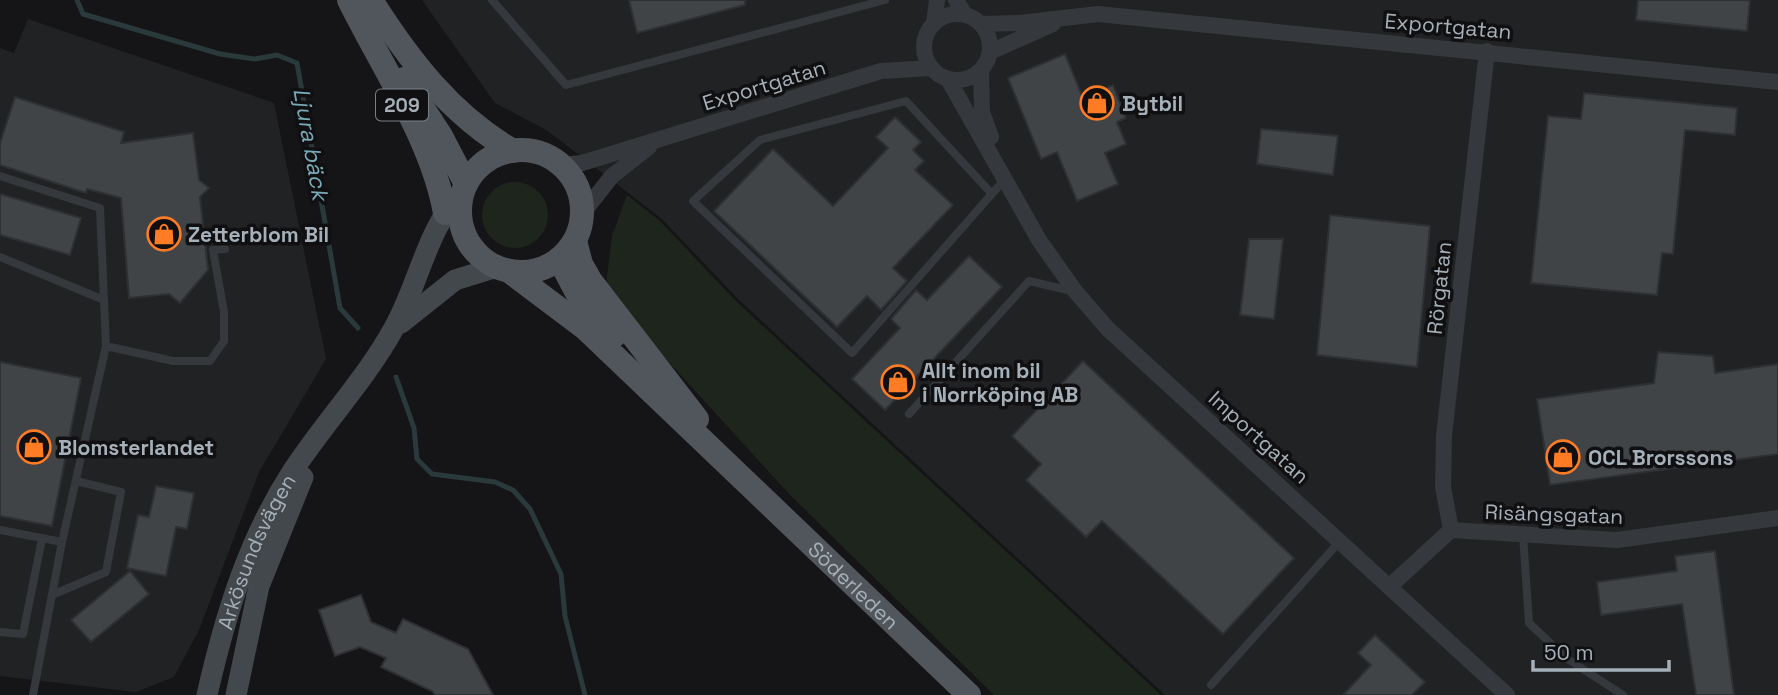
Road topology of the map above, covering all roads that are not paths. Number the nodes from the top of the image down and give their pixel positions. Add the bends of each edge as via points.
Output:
1 (350, 0) edge
2 (371, 0) edge
3 (492, 0) edge
4 (885, 0) edge
5 (937, 0) edge
6 (956, 0) edge
7 (965, 15) junction
8 (1072, 17) junction
9 (934, 24) junction
10 (981, 24) junction
11 (924, 44) junction
12 (1487, 51) junction
13 (990, 52) junction
14 (932, 68) junction
15 (981, 70) junction
16 (881, 71) junction
17 (948, 79) junction
18 (1778, 82) edge
19 (661, 139) junction
20 (513, 151) junction
21 (561, 165) junction
22 (0, 176) edge
23 (1007, 184) junction
24 (465, 188) junction
25 (992, 194) junction
26 (445, 213) junction
27 (582, 214) junction
28 (225, 249) dead end
29 (567, 250) junction
30 (0, 257) edge
31 (503, 269) junction
32 (1074, 292) junction
33 (104, 300) junction
34 (394, 329) junction
35 (106, 346) junction
36 (909, 414) dead end
37 (330, 420) junction
38 (740, 475) junction
39 (76, 481) junction
40 (1778, 518) edge
41 (0, 530) edge
42 (1451, 530) junction
43 (1523, 535) junction
44 (42, 539) junction
45 (1341, 540) junction
46 (62, 542) junction
47 (1390, 586) junction
48 (52, 595) junction
49 (0, 632) edge
50 (1211, 685) dead end
51 (33, 695) edge
52 (208, 695) edge
53 (236, 695) edge
54 (969, 695) edge
55 (1507, 695) edge
56 (1623, 695) edge

1 - 24 main road, 209 via 428,114
1 - 26 main road, 209 via 425,146
2 - 20 main road, 209 via 430,83 477,127
3 - 4 lane via 566,85
5 - 9 street
6 - 7 street
7 - 9 street via 948,16
7 - 10 street
8 - 10 street, Exportgatan
8 - 12 street, Exportgatan via 1098,14
8 - 13 street, Exportgatan
9 - 11 street
10 - 13 street
11 - 14 street
11 - 16 street, Exportgatan
12 - 18 street, Exportgatan
12 - 42 street, Rörgatan via 1444,436 1443,487
13 - 15 street
14 - 16 street, Exportgatan
14 - 17 street
15 - 17 street via 966,79
15 - 23 street, Importgatan via 982,112
16 - 19 street, Exportgatan
17 - 23 street, Importgatan
19 - 21 street, Exportgatan
19 - 27 street, Exportgatan via 612,176
20 - 21 main road via 539,153
20 - 24 main road via 481,165
21 - 27 main road via 577,187
22 - 33 lane via 100,208
23 - 25 lane
23 - 32 street, Importgatan
24 - 26 main road, Arkösundsvägen
24 - 31 main road via 460,204 463,230 476,252
25 - 25 lane via 852,353 693,201 760,140 906,101
26 - 34 main road, Arkösundsvägen
27 - 29 main road
28 - 35 lane via 213,250 224,341 210,361 173,361
29 - 31 main road via 536,270
29 - 38 main road, Söderleden via 567,278 593,313 699,421
30 - 33 lane
31 - 34 main road, Arkösundsvägen via 455,280
31 - 38 main road, Söderleden via 586,329
32 - 36 lane via 1029,281
32 - 45 street, Importgatan via 1108,329
33 - 35 lane
34 - 37 main road, Arkösundsvägen
35 - 39 lane
37 - 52 main road, Arkösundsvägen via 265,517 227,614
37 - 53 main road, Arkösundsvägen via 259,586
38 - 54 main road, Söderleden
39 - 46 lane
39 - 48 lane via 121,492 106,572
40 - 43 street, Risängsgatan via 1618,540
41 - 44 lane
42 - 43 street, Risängsgatan
42 - 47 street
43 - 56 lane via 1529,623 1566,658
44 - 46 lane
44 - 49 lane via 23,635
45 - 47 street, Importgatan
45 - 50 lane
46 - 48 lane
47 - 55 street, Importgatan
48 - 51 lane

